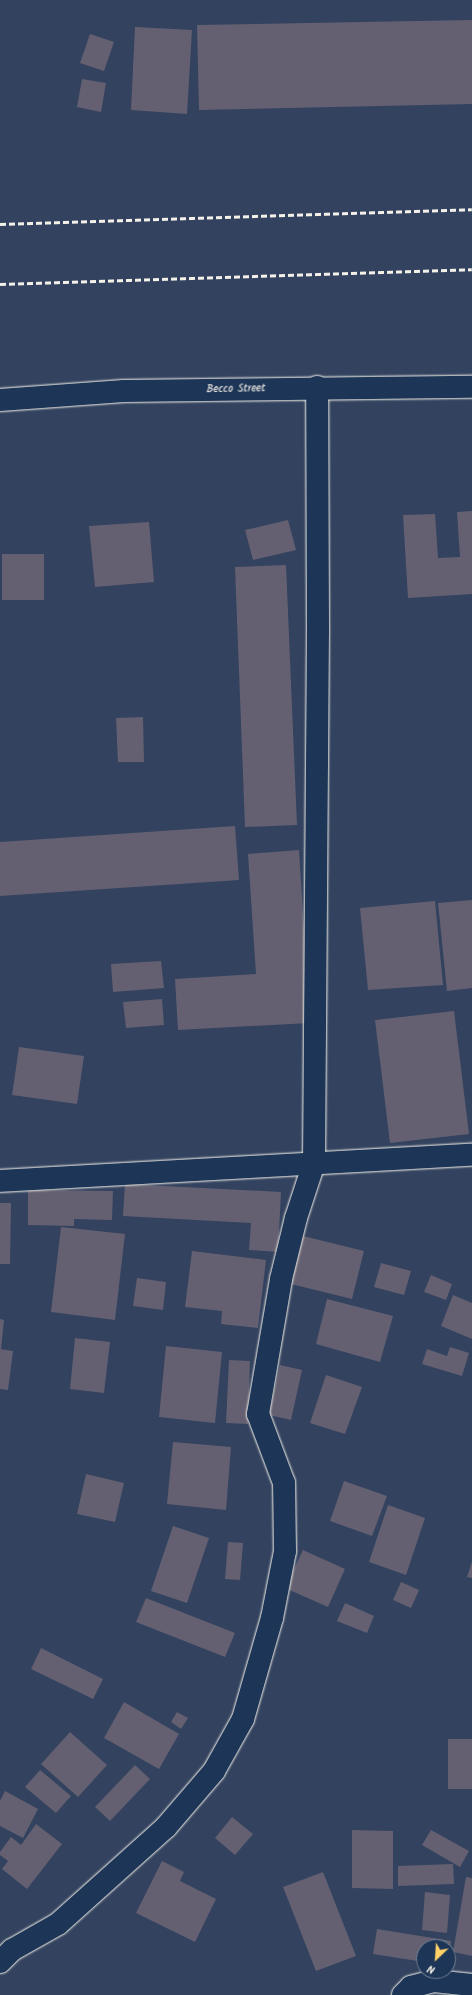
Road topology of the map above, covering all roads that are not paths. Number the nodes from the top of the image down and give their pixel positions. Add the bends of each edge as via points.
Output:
1 (317, 387) junction
2 (472, 387) edge
3 (0, 400) edge
4 (472, 1155) edge
5 (314, 1163) junction
6 (0, 1182) edge
7 (4, 1951) edge
8 (472, 1985) edge
9 (403, 1995) edge

1 - 2 street, Becco Street
1 - 3 street, Becco Street via 124,391
1 - 5 street
4 - 5 street
5 - 6 street
5 - 7 street via 296,1218 281,1279 258,1414 284,1483 285,1551 272,1618 243,1719 214,1771 166,1827 58,1924
8 - 9 street via 434,1981 411,1987

